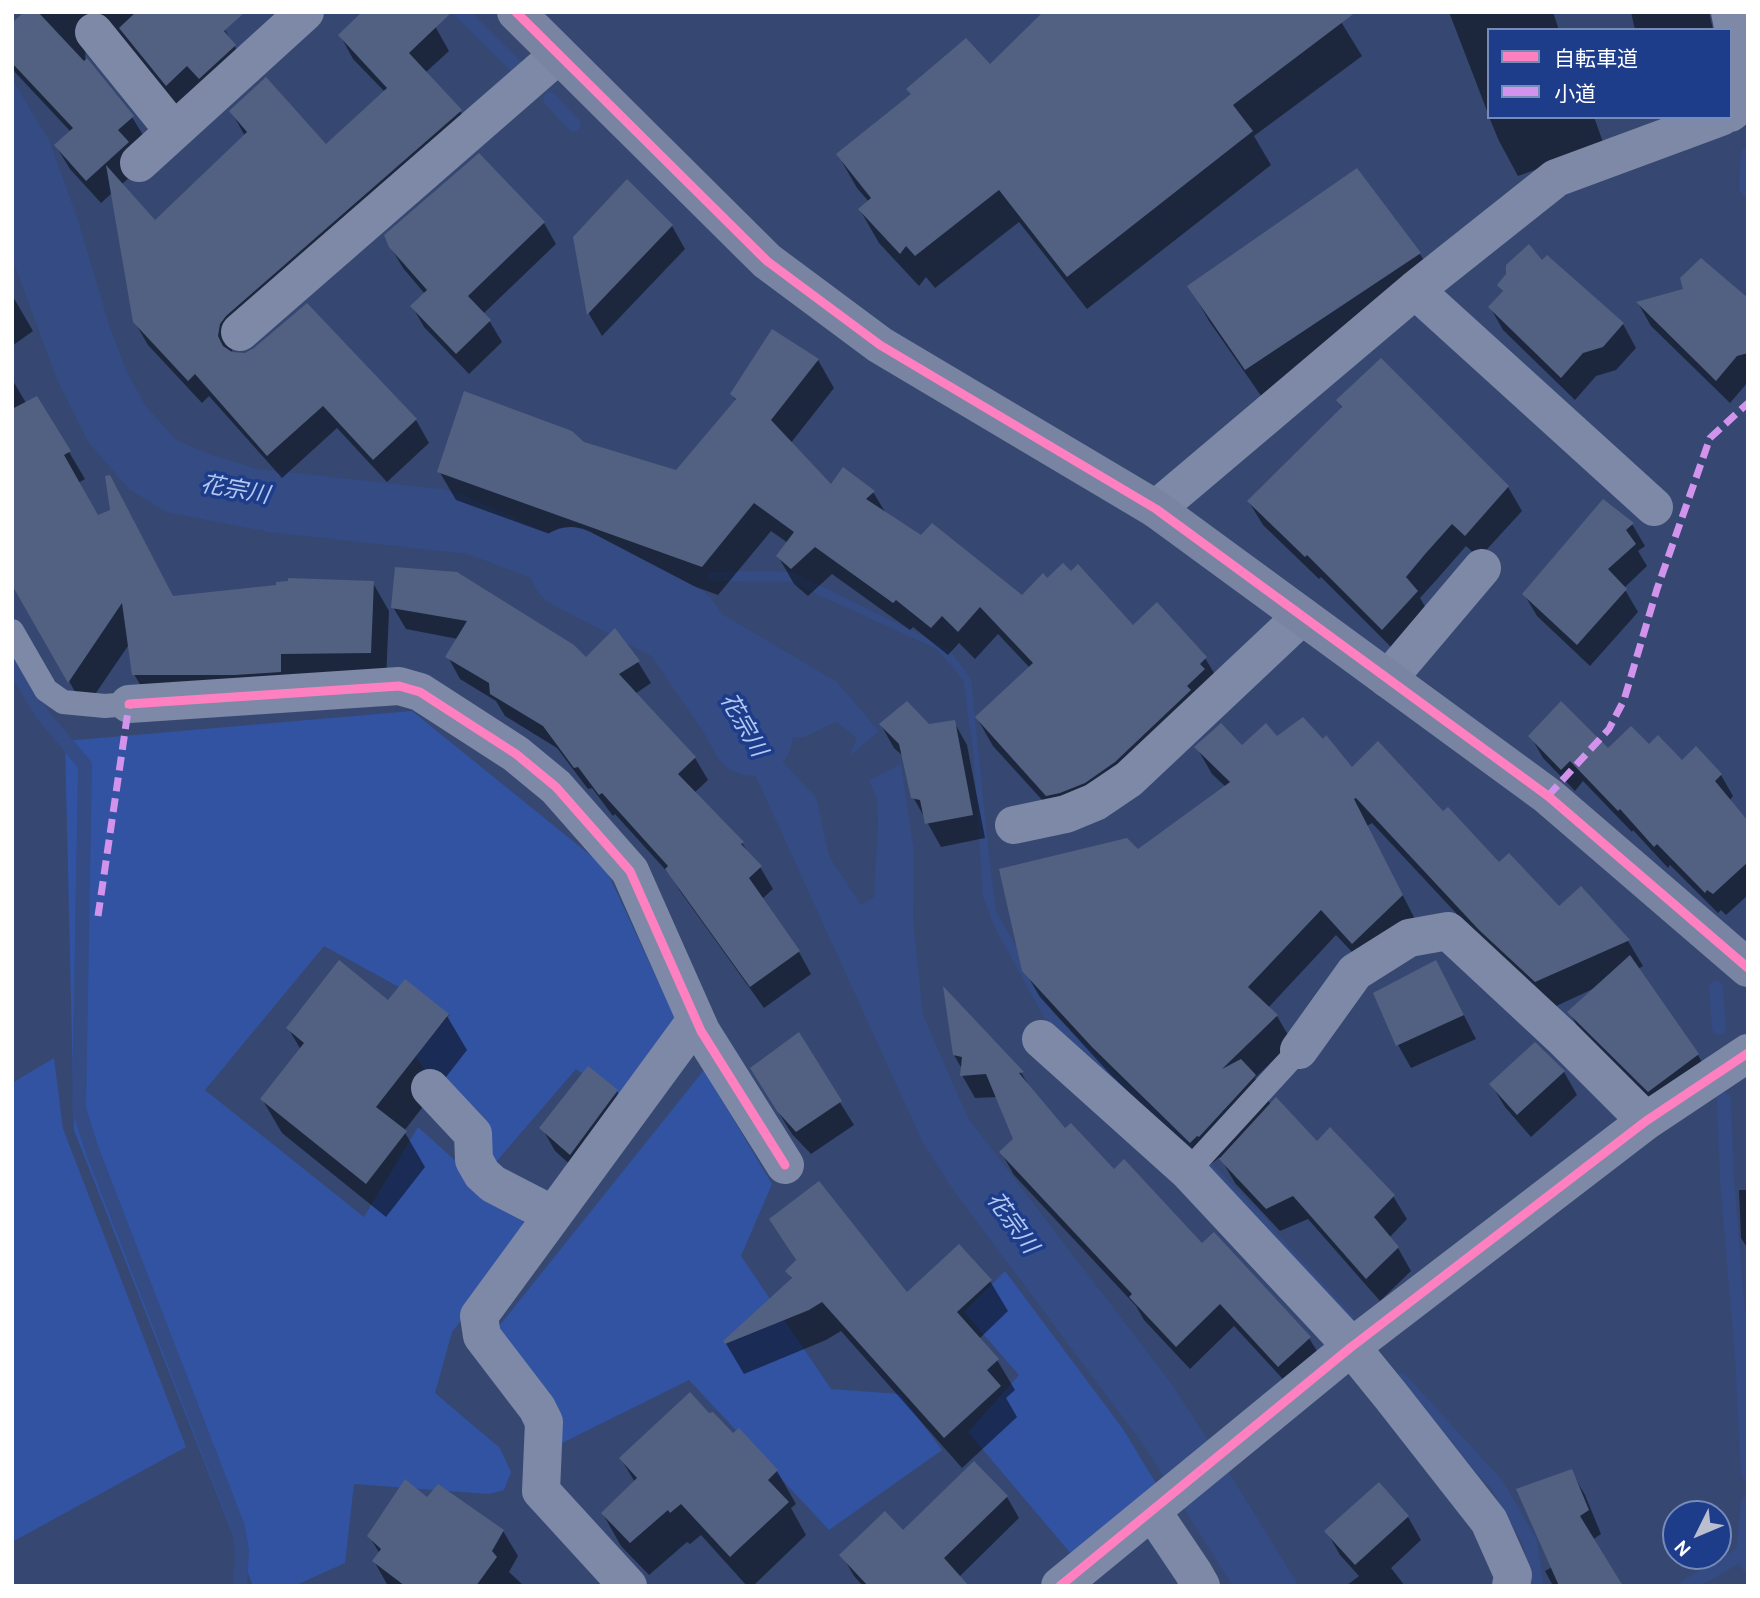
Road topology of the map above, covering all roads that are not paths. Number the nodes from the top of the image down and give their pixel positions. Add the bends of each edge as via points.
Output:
1 (306, 12) edge
2 (516, 12) edge
3 (1730, 12) edge
4 (94, 32) dead end
5 (558, 55) junction
6 (1732, 111) edge
7 (1716, 119) edge
8 (174, 131) junction
9 (139, 163) dead end
10 (1415, 290) junction
11 (240, 332) dead end
12 (1654, 507) dead end
13 (1156, 509) junction
14 (1482, 568) dead end
15 (1302, 616) junction
16 (12, 631) edge
17 (1388, 679) junction
18 (129, 704) joint
19 (1014, 825) dead end
20 (1748, 968) edge
21 (696, 1020) junction
22 (1041, 1039) dead end
23 (1299, 1050) joint
24 (1748, 1053) edge
25 (429, 1088) dead end
26 (1646, 1121) junction
27 (785, 1165) dead end
28 (1188, 1171) junction
29 (553, 1215) junction
30 (1350, 1348) junction
31 (1156, 1507) junction
32 (628, 1586) edge
33 (1060, 1586) edge
34 (1200, 1586) edge
35 (1511, 1586) edge

1 - 8 street
2 - 5 street
3 - 6 street via 1745,87 1741,104
4 - 8 street
5 - 11 street
5 - 13 street via 767,261 880,345
7 - 10 street via 1556,178
8 - 9 street
10 - 12 street
10 - 13 street
13 - 15 street
14 - 17 street
15 - 17 street
15 - 19 street via 1129,779 1095,802 1066,814
16 - 18 lane via 46,690 63,702
17 - 20 street via 1548,796
18 - 21 street via 399,687 420,692 516,754 546,779 629,871
21 - 27 street
21 - 29 street
22 - 28 street
23 - 26 street via 1355,972 1409,938 1448,931
23 - 28 lane
24 - 26 street
25 - 29 street via 473,1134 474,1160 482,1174
26 - 30 street
28 - 30 street
29 - 32 street via 479,1316 482,1336 544,1422 541,1492
30 - 31 street
30 - 35 street via 1489,1521 1513,1575
31 - 33 street
31 - 34 street

